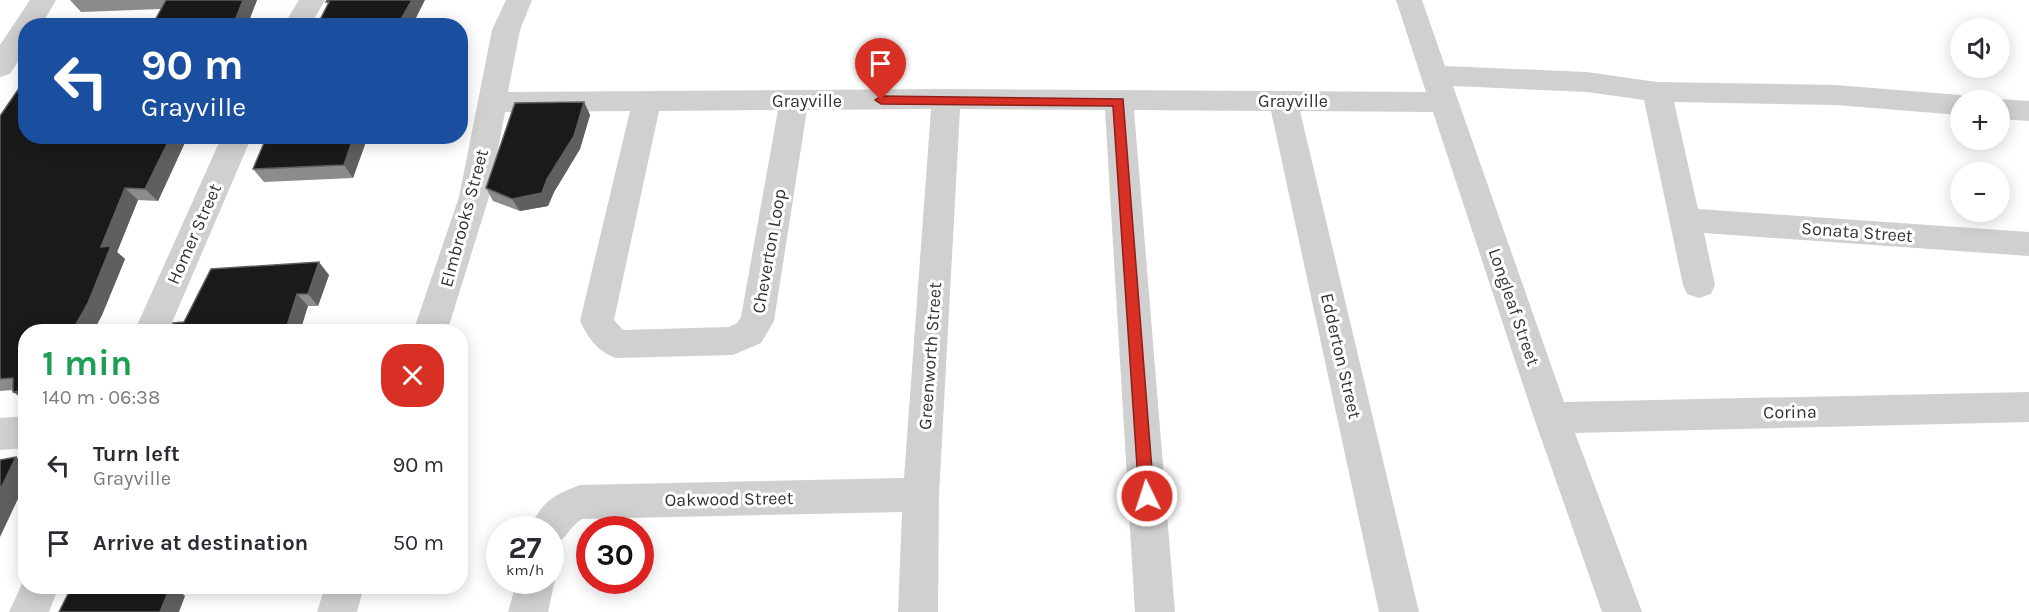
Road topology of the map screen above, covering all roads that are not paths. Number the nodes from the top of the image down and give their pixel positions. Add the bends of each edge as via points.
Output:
1 (43, 0) edge
2 (312, 0) edge
3 (519, 0) edge
4 (1409, 0) edge
5 (31, 18) edge
6 (301, 18) edge
7 (18, 39) edge
8 (0, 67) edge
9 (1439, 88) junction
10 (1657, 92) junction
11 (946, 99) junction
12 (794, 101) junction
13 (1283, 101) junction
14 (493, 102) junction
15 (647, 102) junction
16 (1119, 102) junction
17 (1950, 104) edge
18 (2010, 109) edge
19 (2029, 111) edge
20 (234, 144) edge
21 (1684, 220) junction
22 (2029, 244) edge
23 (1699, 285) dead end
24 (155, 324) edge
25 (433, 324) edge
26 (2029, 407) edge
27 (1552, 418) junction
28 (18, 433) edge
29 (0, 434) edge
30 (921, 495) junction
31 (556, 516) edge
32 (37, 594) edge
33 (343, 594) edge
34 (532, 594) edge
35 (29, 612) edge
36 (337, 612) edge
37 (528, 612) edge
38 (918, 612) edge
39 (1155, 612) edge
40 (1399, 612) edge
41 (1622, 612) edge

1 - 5 street
2 - 6 street
3 - 14 street, Elmbrooks Street via 506,30
4 - 9 street, Longleaf Street
7 - 8 street
9 - 10 street via 1587,82
9 - 13 street, Grayville
9 - 27 street, Longleaf Street
10 - 17 street via 1835,95
10 - 21 street
11 - 12 street, Grayville
11 - 16 street, Grayville
11 - 30 street, Greenworth Street
12 - 15 street, Grayville
12 - 15 street, Cheverton Loop via 758,321 749,333 733,341 616,344 597,321
13 - 16 street, Grayville
13 - 40 street, Edderton Street
14 - 15 street, Grayville
14 - 25 street, Elmbrooks Street via 474,197
16 - 39 street
18 - 19 street
20 - 24 street, Homer Street
21 - 22 street, Sonata Street
21 - 23 street
26 - 27 street, Corina
27 - 41 street, Longleaf Street
28 - 29 street
30 - 31 street, Oakwood Street via 580,502
30 - 38 street, Greenworth Street
32 - 35 street
33 - 36 street
34 - 37 street

